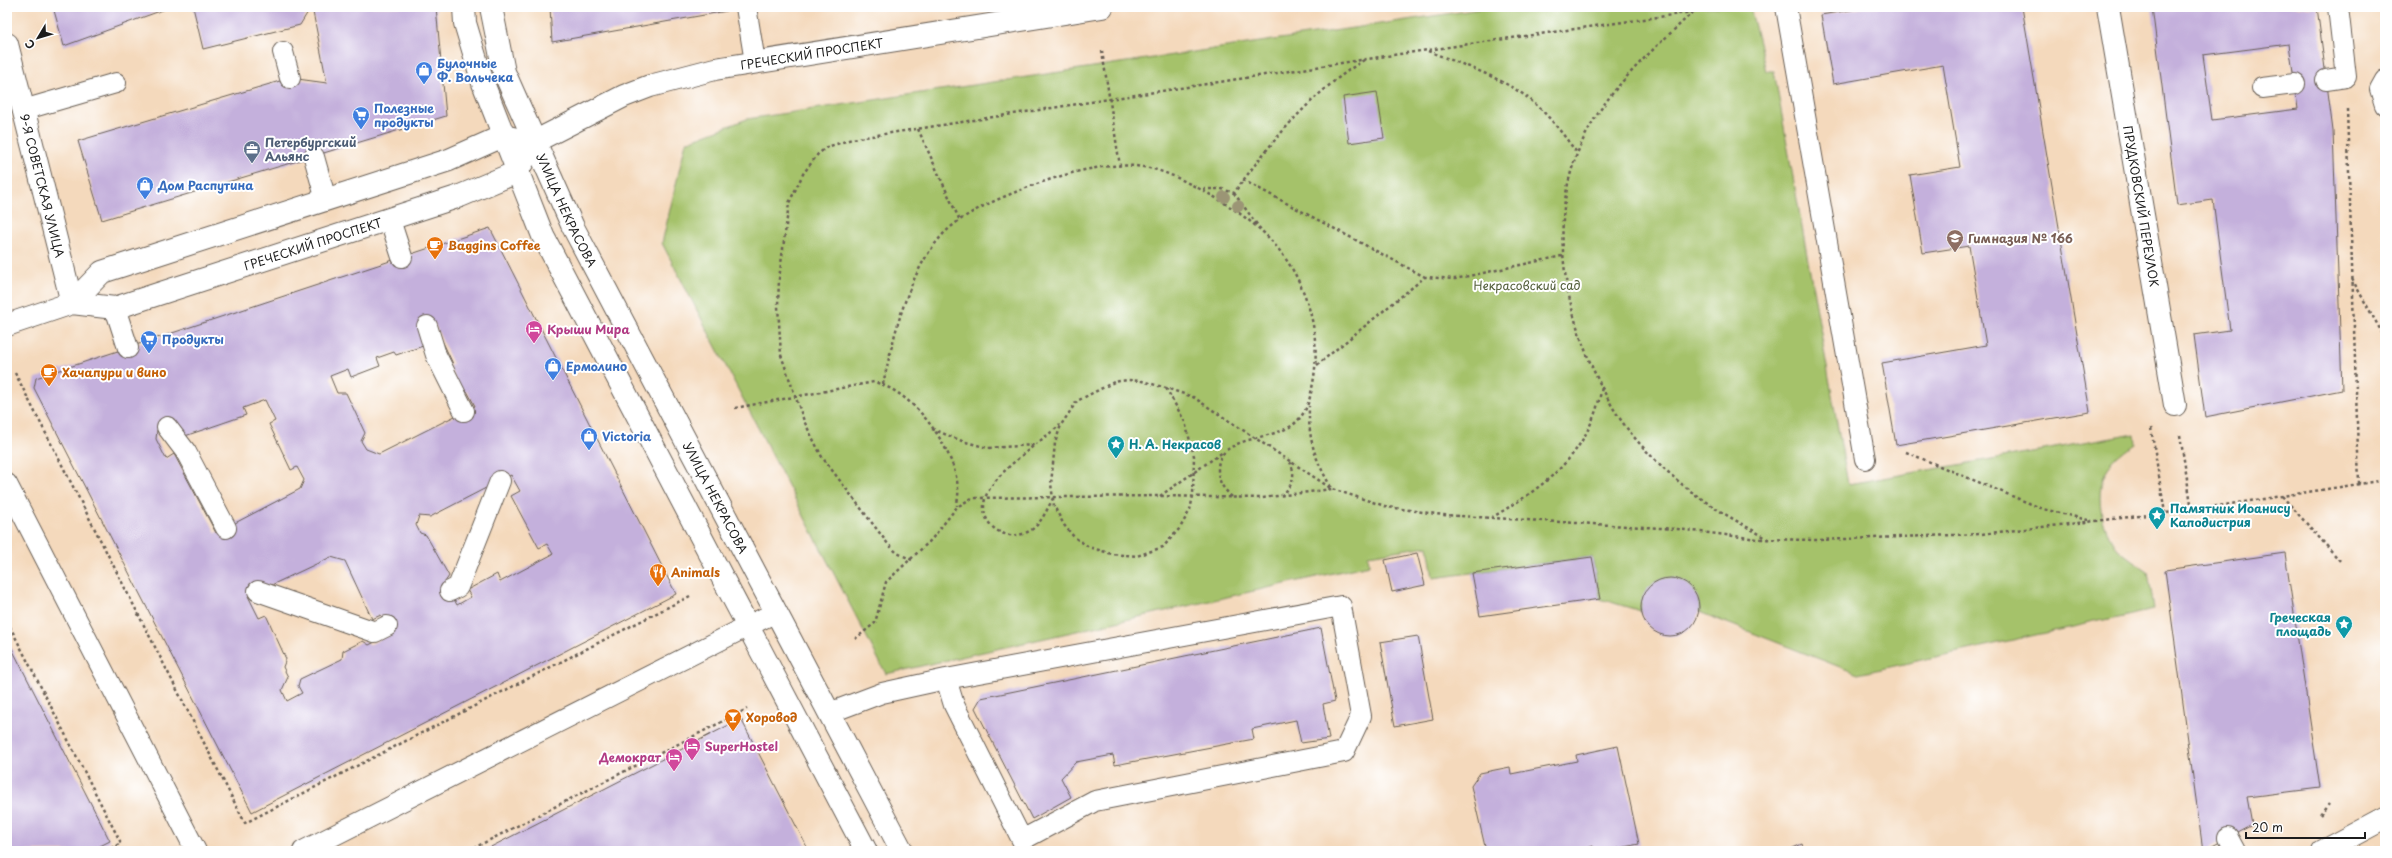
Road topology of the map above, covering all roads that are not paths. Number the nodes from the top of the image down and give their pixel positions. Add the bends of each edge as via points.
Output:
1 (464, 7) edge
2 (491, 7) edge
3 (746, 7) edge
4 (1102, 7) edge
5 (1786, 7) edge
6 (2108, 7) edge
7 (2338, 7) edge
8 (7, 44) edge
9 (282, 52) dead end
10 (755, 62) junction
11 (290, 78) dead end
12 (2326, 80) dead end
13 (2385, 80) edge
14 (116, 84) dead end
15 (2294, 84) dead end
16 (2262, 88) dead end
17 (2385, 105) edge
18 (23, 110) junction
19 (503, 136) junction
20 (534, 142) junction
21 (314, 157) dead end
22 (517, 172) junction
23 (326, 200) junction
24 (390, 220) junction
25 (402, 257) dead end
26 (72, 303) junction
27 (115, 308) junction
28 (7, 325) edge
29 (428, 326) dead end
30 (128, 348) dead end
31 (2175, 405) road end
32 (464, 411) dead end
33 (167, 427) dead end
34 (1865, 459) dead end
35 (500, 481) dead end
36 (7, 484) edge
37 (226, 528) dead end
38 (258, 591) dead end
39 (450, 592) dead end
40 (776, 612) junction
41 (747, 625) junction
42 (387, 626) dead end
43 (946, 679) junction
44 (829, 713) junction
45 (2385, 818) edge
46 (193, 850) edge
47 (303, 851) edge
48 (866, 851) edge
49 (902, 851) edge
50 (2323, 851) edge

1 - 19 street via 465,22 483,83
2 - 20 street, УЛИЦА НЕКРАСОВА via 504,72
3 - 10 lane
4 - 10 street, ГРЕЧЕСКИЙ ПРОСПЕКТ
5 - 34 lane
6 - 31 street, ПРУДКОВСКИЙ ПЕРЕУЛОК
7 - 12 lane via 2346,77
8 - 18 street, 9-Я СОВЕТСКАЯ УЛИЦА
9 - 11 lane
10 - 20 street, ГРЕЧЕСКИЙ ПРОСПЕКТ via 715,69 650,86 624,96
13 - 17 lane via 2380,89
14 - 18 lane
15 - 16 lane
18 - 26 street, 9-Я СОВЕТСКАЯ УЛИЦА
19 - 20 street
19 - 22 street
19 - 23 street, ГРЕЧЕСКИЙ ПРОСПЕКТ via 449,160
20 - 22 street
20 - 40 street, УЛИЦА НЕКРАСОВА via 573,227
21 - 23 lane
22 - 24 street, ГРЕЧЕСКИЙ ПРОСПЕКТ via 460,196
22 - 41 street via 543,236
23 - 26 street, ГРЕЧЕСКИЙ ПРОСПЕКТ via 102,272
24 - 25 lane
24 - 27 street, ГРЕЧЕСКИЙ ПРОСПЕКТ
26 - 27 street, ГРЕЧЕСКИЙ ПРОСПЕКТ
26 - 28 street, ГРЕЧЕСКИЙ ПРОСПЕКТ
27 - 30 lane
29 - 32 lane via 436,355
33 - 37 lane via 186,452
35 - 39 lane via 458,587
36 - 46 lane
38 - 42 lane via 375,632
40 - 41 lane
40 - 44 street, УЛИЦА НЕКРАСОВА
41 - 47 lane
41 - 48 street
43 - 43 lane via 1341,606 1362,716 1344,752 1095,801 1022,840 954,705
43 - 44 lane via 882,693
44 - 49 street, УЛИЦА НЕКРАСОВА
45 - 50 street

